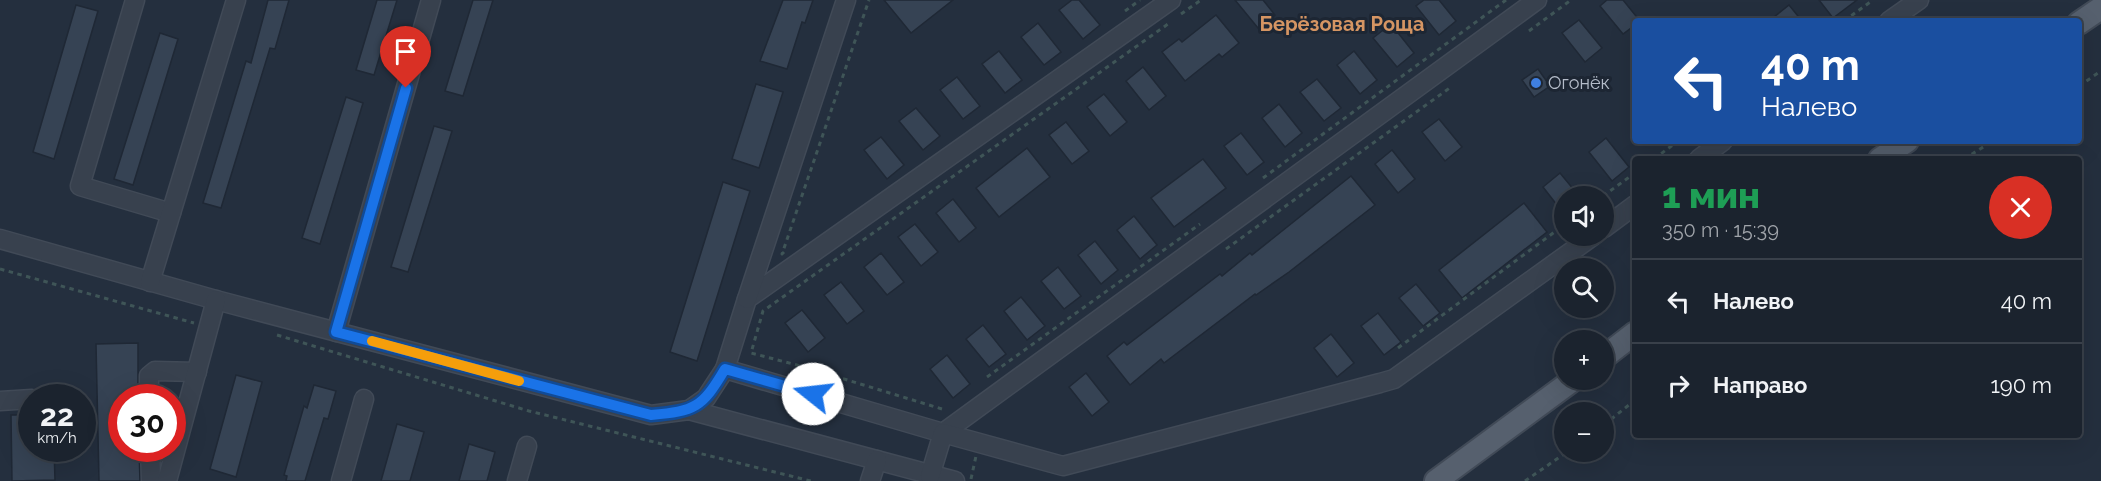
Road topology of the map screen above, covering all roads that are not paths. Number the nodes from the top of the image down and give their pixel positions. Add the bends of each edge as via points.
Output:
1 (135, 0) edge
2 (236, 0) edge
3 (431, 0) edge
4 (846, 0) edge
5 (1171, 0) edge
6 (1537, 0) edge
7 (1918, 0) edge
8 (2101, 8) edge
9 (1894, 18) edge
10 (2082, 21) edge
11 (1720, 144) edge
12 (1902, 144) edge
13 (1702, 156) edge
14 (1884, 156) edge
15 (1632, 207) edge
16 (171, 213) junction
17 (1614, 221) edge
18 (0, 239) edge
19 (1579, 246) edge
20 (150, 282) junction
21 (747, 299) junction
22 (216, 300) junction
23 (336, 332) junction
24 (1632, 335) edge
25 (1614, 349) edge
26 (725, 369) junction
27 (197, 372) junction
28 (149, 384) edge
29 (1559, 390) edge
30 (364, 399) dead end
31 (18, 400) edge
32 (0, 401) edge
33 (689, 410) junction
34 (944, 433) junction
35 (527, 446) dead end
36 (877, 460) junction
37 (150, 462) edge
38 (930, 476) junction
39 (151, 481) edge
40 (168, 481) edge
41 (341, 481) edge
42 (517, 481) edge
43 (870, 481) edge
44 (955, 481) edge
45 (1436, 481) edge

1 - 16 street via 80,186
2 - 16 street
3 - 23 street
4 - 21 street
5 - 21 street
6 - 34 street
7 - 9 street
8 - 10 main road
11 - 13 street
12 - 14 main road
15 - 17 street
16 - 20 street
18 - 20 street
19 - 34 street via 1394,379 1063,466
20 - 22 street
21 - 26 street
22 - 23 street
22 - 27 street
23 - 33 street via 651,415
24 - 25 main road
26 - 33 street via 706,398
26 - 34 street
27 - 28 street via 155,371 149,376
27 - 40 street
29 - 45 main road
30 - 41 street
31 - 32 street
33 - 36 street
34 - 38 street
35 - 42 street
36 - 38 street
36 - 43 street
37 - 39 street
38 - 44 street

